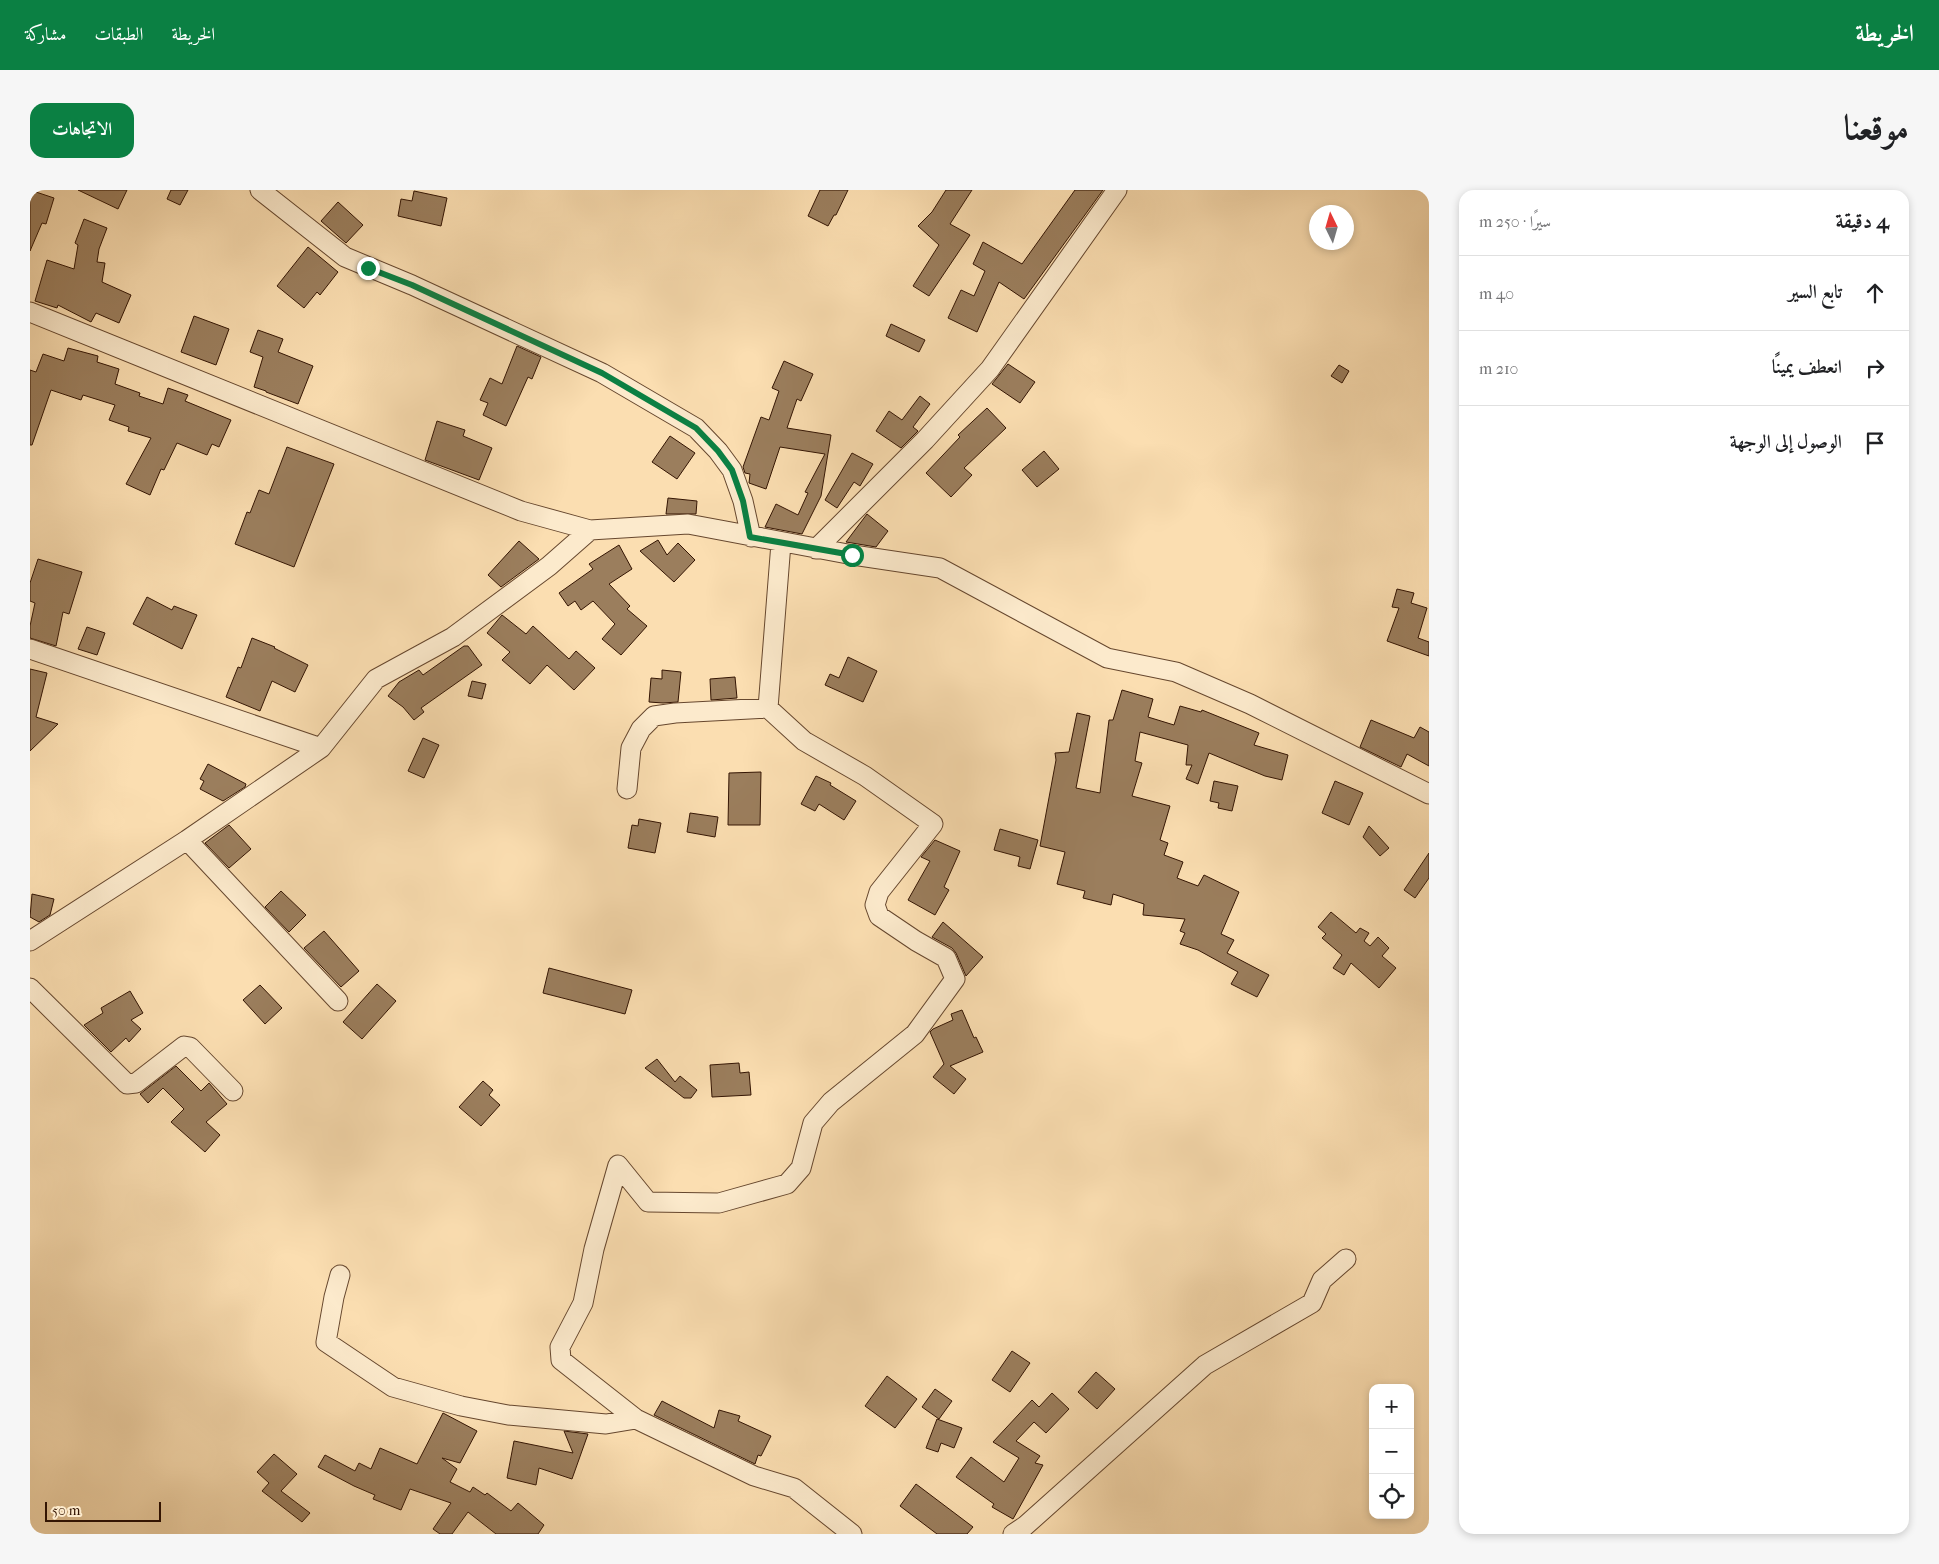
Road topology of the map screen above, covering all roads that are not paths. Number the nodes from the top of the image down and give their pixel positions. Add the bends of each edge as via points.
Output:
1 (260, 190) edge
2 (1117, 190) edge
3 (30, 312) edge
4 (590, 530) junction
5 (750, 537) junction
6 (782, 543) junction
7 (816, 549) junction
8 (30, 649) edge
9 (768, 708) junction
10 (321, 748) junction
11 (628, 789) dead end
12 (1429, 794) edge
13 (187, 840) junction
14 (30, 941) edge
15 (30, 988) edge
16 (338, 1001) dead end
17 (234, 1091) dead end
18 (1346, 1260) dead end
19 (340, 1276) dead end
20 (636, 1419) junction
21 (852, 1534) edge
22 (1013, 1534) edge

1 - 5 street via 345,257 602,373 696,428 732,470 743,501
2 - 7 street via 990,369 925,440
3 - 4 street via 521,510
4 - 5 street via 688,524
4 - 10 street via 550,566 453,637 376,679
5 - 6 street
6 - 7 street
6 - 9 street
7 - 12 street via 940,568 1107,658 1176,672 1250,704
8 - 10 street
9 - 11 street via 654,716 641,729 631,748
9 - 20 street via 804,741 865,776 933,824 878,892 875,905 879,916 946,958 954,979 915,1034 831,1102 813,1124 801,1168 787,1184 718,1203 648,1202 618,1165 594,1249 583,1303 560,1347 561,1360
10 - 13 street
13 - 14 street
13 - 16 street
15 - 17 street via 127,1084 136,1083 184,1046 190,1047
18 - 22 street via 1322,1280 1312,1303 1205,1365 1026,1526
19 - 20 street via 326,1342 393,1387 461,1406 508,1414 606,1424
20 - 21 street via 754,1476 794,1488

